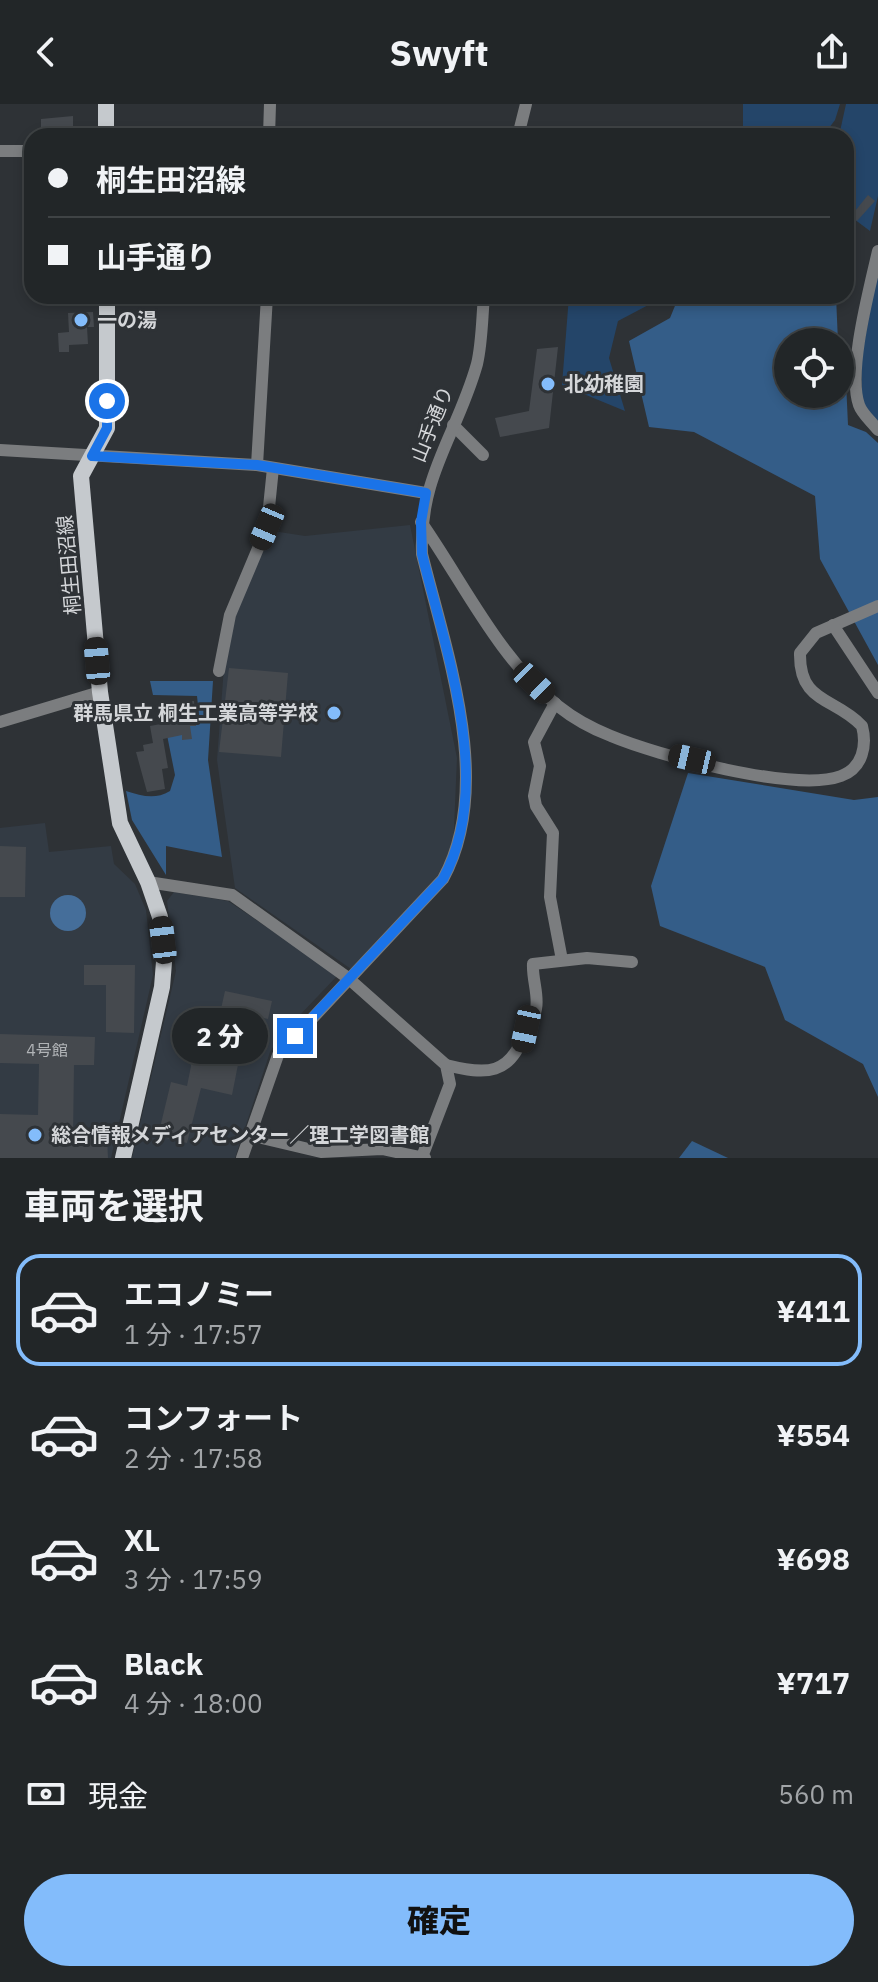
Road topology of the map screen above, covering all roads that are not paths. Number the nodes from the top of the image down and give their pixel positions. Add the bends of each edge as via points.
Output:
1 (106, 104) edge
2 (270, 104) edge
3 (526, 104) edge
4 (106, 128) edge
5 (269, 128) edge
6 (520, 128) edge
7 (0, 151) edge
8 (24, 151) edge
9 (878, 251) edge
10 (107, 304) edge
11 (267, 304) edge
12 (483, 304) edge
13 (453, 425) junction
14 (878, 430) edge
15 (0, 450) edge
16 (483, 455) dead end
17 (92, 456) junction
18 (257, 465) junction
19 (273, 468) junction
20 (426, 493) junction
21 (421, 522) junction
22 (878, 606) edge
23 (833, 625) junction
24 (219, 671) dead end
25 (100, 692) junction
26 (878, 693) edge
27 (555, 703) junction
28 (0, 722) edge
29 (148, 882) junction
30 (562, 960) junction
31 (632, 962) dead end
32 (348, 978) junction
33 (446, 1065) junction
34 (250, 1135) junction
35 (123, 1158) edge
36 (242, 1158) edge
37 (423, 1158) edge

1 - 4 main road
2 - 5 street
3 - 6 street
7 - 8 street
9 - 14 street via 856,383 860,408
10 - 17 main road, 桐生田沼線 via 107,428
11 - 18 street
12 - 13 street, 山手通り via 477,363
13 - 16 street
13 - 20 street, 山手通り
15 - 17 street
17 - 18 street
17 - 25 main road, 桐生田沼線 via 81,476
18 - 19 street
19 - 20 street
19 - 24 street via 267,527 230,615
20 - 21 street, 山手通り
21 - 27 street via 479,618
21 - 32 street, 山手通り via 422,554 467,753 457,854 443,879
22 - 23 street
23 - 26 street
23 - 27 street via 806,645 800,666 809,690 862,726 865,749 853,769 828,779 774,778 665,753 608,735
25 - 28 street
25 - 29 main road, 桐生田沼線 via 120,823
27 - 30 street via 534,742 540,766 534,796 553,833 550,897
29 - 32 street via 232,895
29 - 35 main road, 桐生田沼線 via 160,917 163,974
30 - 31 street
30 - 33 street via 533,964 537,1010 522,1047 504,1066 471,1071
32 - 33 street
32 - 34 street, 山手通り via 278,1055
33 - 37 street via 450,1084
34 - 36 street, 山手通り
34 - 37 street via 321,1152 382,1149

